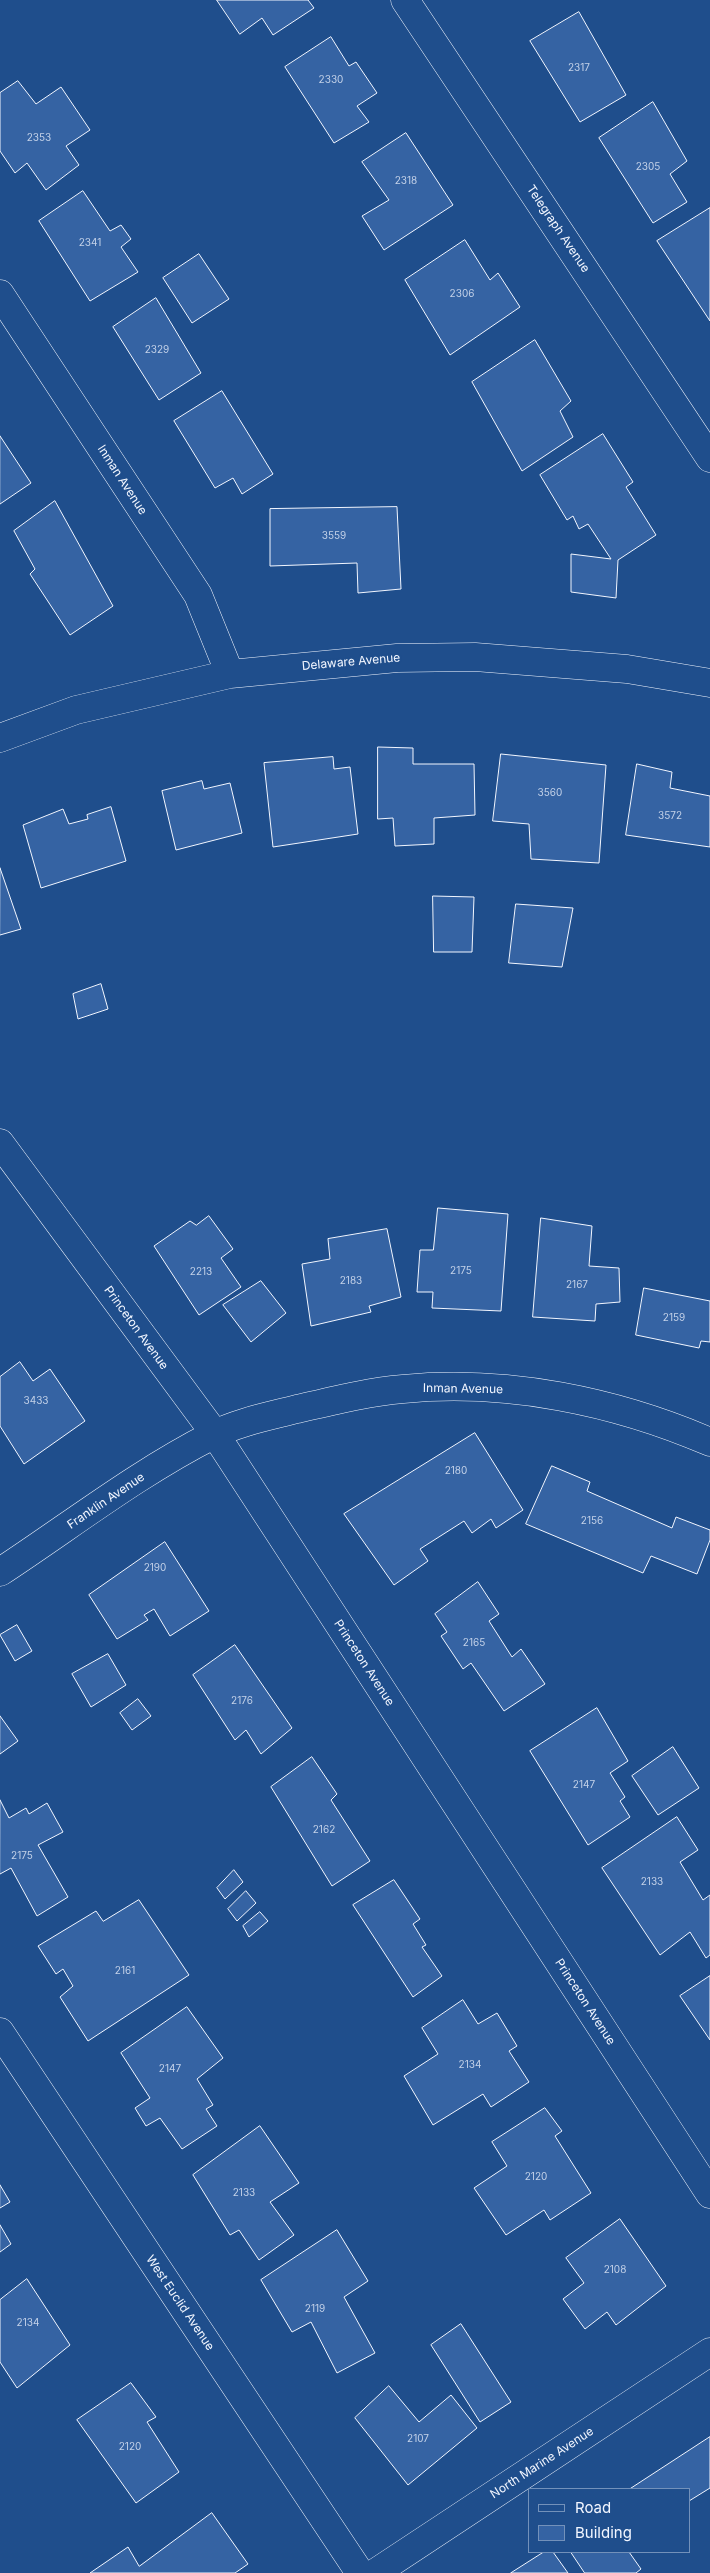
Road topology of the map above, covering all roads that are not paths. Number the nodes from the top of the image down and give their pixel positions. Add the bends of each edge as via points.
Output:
1 (405, 0) edge
2 (0, 294) edge
3 (710, 458) edge
4 (230, 674) junction
5 (710, 683) edge
6 (0, 738) edge
7 (0, 1143) edge
8 (215, 1434) junction
9 (710, 1442) edge
10 (0, 1572) edge
11 (0, 2032) edge
12 (710, 2194) edge
13 (710, 2352) edge
14 (360, 2573) edge
15 (375, 2573) edge

1 - 3 street, Telegraph Avenue
2 - 4 street, Inman Avenue via 198,595
4 - 5 street, Delaware Avenue via 397,658 475,657 627,669
4 - 6 street, Delaware Avenue via 76,710
7 - 8 street, Princeton Avenue
8 - 9 street, Inman Avenue via 269,1416 350,1396 455,1387 532,1393 609,1406
8 - 10 street, Franklin Avenue via 151,1471
8 - 12 street, Princeton Avenue
11 - 14 street, West Euclid Avenue
13 - 15 street, North Marine Avenue

